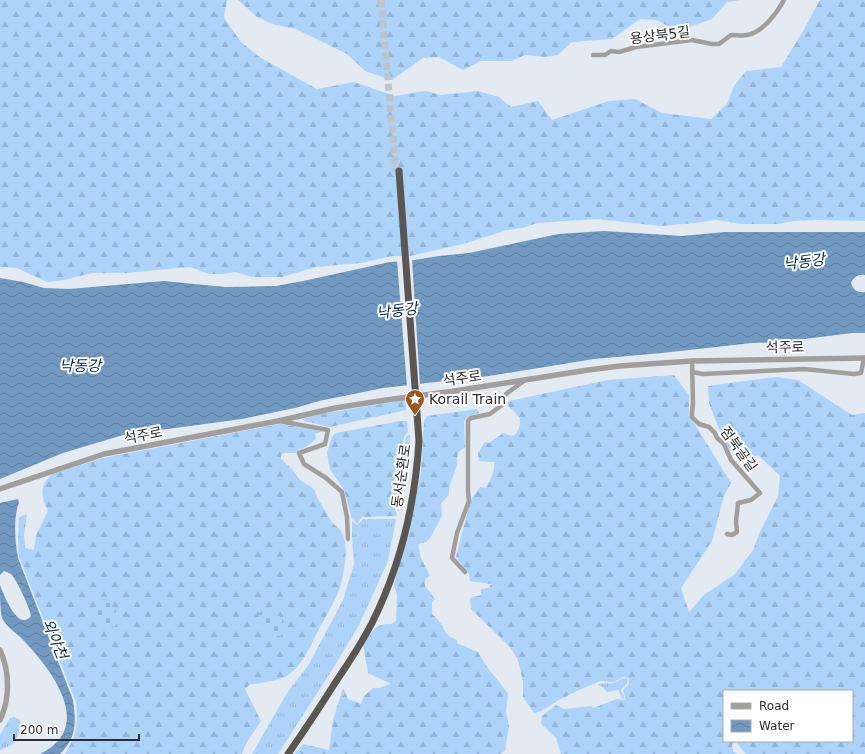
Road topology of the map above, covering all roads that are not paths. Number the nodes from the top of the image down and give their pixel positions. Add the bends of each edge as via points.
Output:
1 (784, 0) edge
2 (593, 55) dead end
3 (864, 358) edge
4 (692, 361) junction
5 (692, 372) junction
6 (524, 381) junction
7 (278, 421) junction
8 (417, 440) junction
9 (0, 490) edge
10 (727, 534) dead end
11 (348, 539) dead end
12 (465, 572) dead end
13 (0, 650) edge
14 (0, 720) edge
15 (283, 754) edge
16 (288, 754) edge

1 - 2 street, 용상북5길 via 772,18 761,28 748,35 731,35 719,44 692,40
3 - 4 street, 석주로
3 - 5 street via 861,372 854,374 804,369 703,374
4 - 5 street, 점북골길
4 - 6 street, 석주로 via 595,369
5 - 10 street, 점북골길 via 692,417 715,433 724,444 731,460 760,493 751,500 738,503 737,532
6 - 7 street, 석주로 via 335,408
6 - 12 street via 506,394 502,405 490,414 468,421 469,501 457,533 452,558
7 - 9 street, 석주로 via 104,454
7 - 11 street via 328,430 325,444 299,453 304,464 342,492
8 - 8 highway, 동서순환로 via 399,215 397,171 404,222
8 - 15 highway, 동서순환로 via 409,492 395,551 382,588 366,624 346,659
8 - 16 highway, 동서순환로 via 418,463 414,491 400,551 388,588 351,659
13 - 14 street via 7,674 8,695

